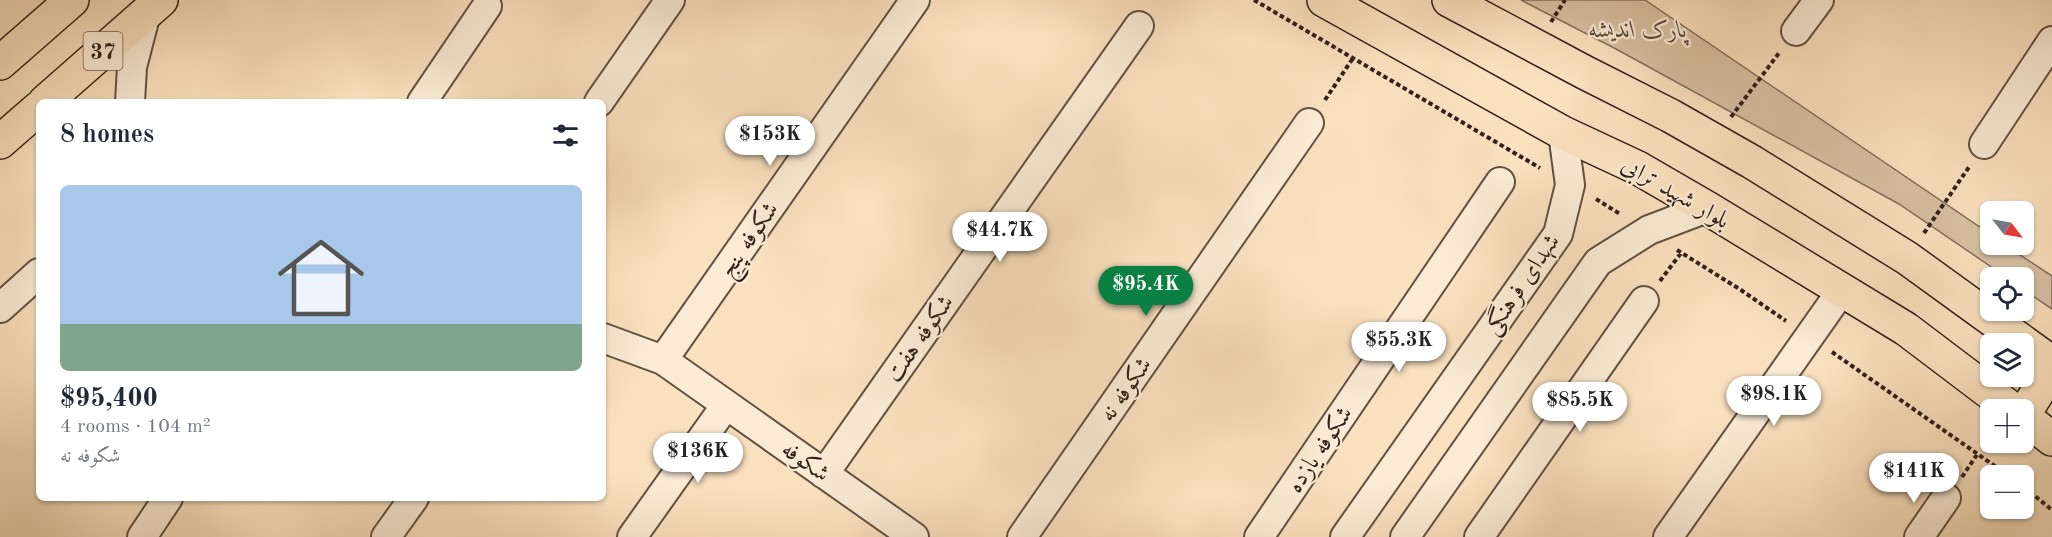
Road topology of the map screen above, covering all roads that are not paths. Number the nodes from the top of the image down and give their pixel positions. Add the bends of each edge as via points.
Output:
1 (72, 0) edge
2 (670, 0) edge
3 (915, 0) edge
4 (1324, 0) edge
5 (1449, 0) edge
6 (1819, 0) edge
7 (153, 6) edge
8 (487, 6) dead end
9 (1139, 26) dead end
10 (1796, 31) road end
11 (2052, 41) edge
12 (0, 63) edge
13 (48, 99) edge
14 (130, 99) edge
15 (424, 99) edge
16 (601, 99) edge
17 (36, 111) edge
18 (1309, 123) road end
19 (1563, 133) junction
20 (0, 142) edge
21 (1984, 144) road end
22 (1500, 182) dead end
23 (1707, 208) junction
24 (36, 276) edge
25 (1842, 290) junction
26 (1644, 302) dead end
27 (0, 308) edge
28 (606, 339) edge
29 (663, 360) junction
30 (2052, 363) edge
31 (2052, 369) edge
32 (1998, 399) edge
33 (2034, 399) edge
34 (726, 405) junction
35 (2034, 424) edge
36 (2052, 439) edge
37 (824, 474) junction
38 (1947, 498) dead end
39 (166, 501) edge
40 (412, 501) edge
41 (880, 527) edge
42 (142, 537) edge
43 (386, 537) edge
44 (632, 537) edge
45 (914, 537) edge
46 (1022, 537) edge
47 (1259, 537) edge
48 (1345, 537) edge
49 (1405, 537) edge
50 (1479, 537) edge
51 (1668, 537) edge
52 (1919, 537) edge

1 - 12 main road, 37
2 - 16 street
3 - 29 street, شکوفه پنج
4 - 19 main road, بلوار شهید ترابی
5 - 30 main road via 1752,162 1907,258
6 - 10 street
7 - 13 main road, 37
7 - 14 street via 132,67
8 - 15 street
9 - 37 street, شکوفه هفت
11 - 21 street
17 - 20 main road
18 - 46 street, شکوفه نه
19 - 23 main road, بلوار شهید ترابی via 1638,168
19 - 48 street, شهدای فرهنگی via 1570,185 1558,234
22 - 47 street, شکوفه یازده
23 - 25 main road, بلوار شهید ترابی
23 - 49 street, شهدای فرهنگی via 1649,230 1598,262
24 - 27 street
25 - 32 main road, بلوار شهید ترابی via 1906,329
25 - 51 street
26 - 50 street
28 - 29 street, شکوفه
29 - 34 street, شکوفه
31 - 33 main road
34 - 37 street, شکوفه
34 - 44 street
35 - 36 main road
37 - 41 street, شکوفه
38 - 52 street
39 - 42 street
40 - 43 street
41 - 45 street, شکوفه

